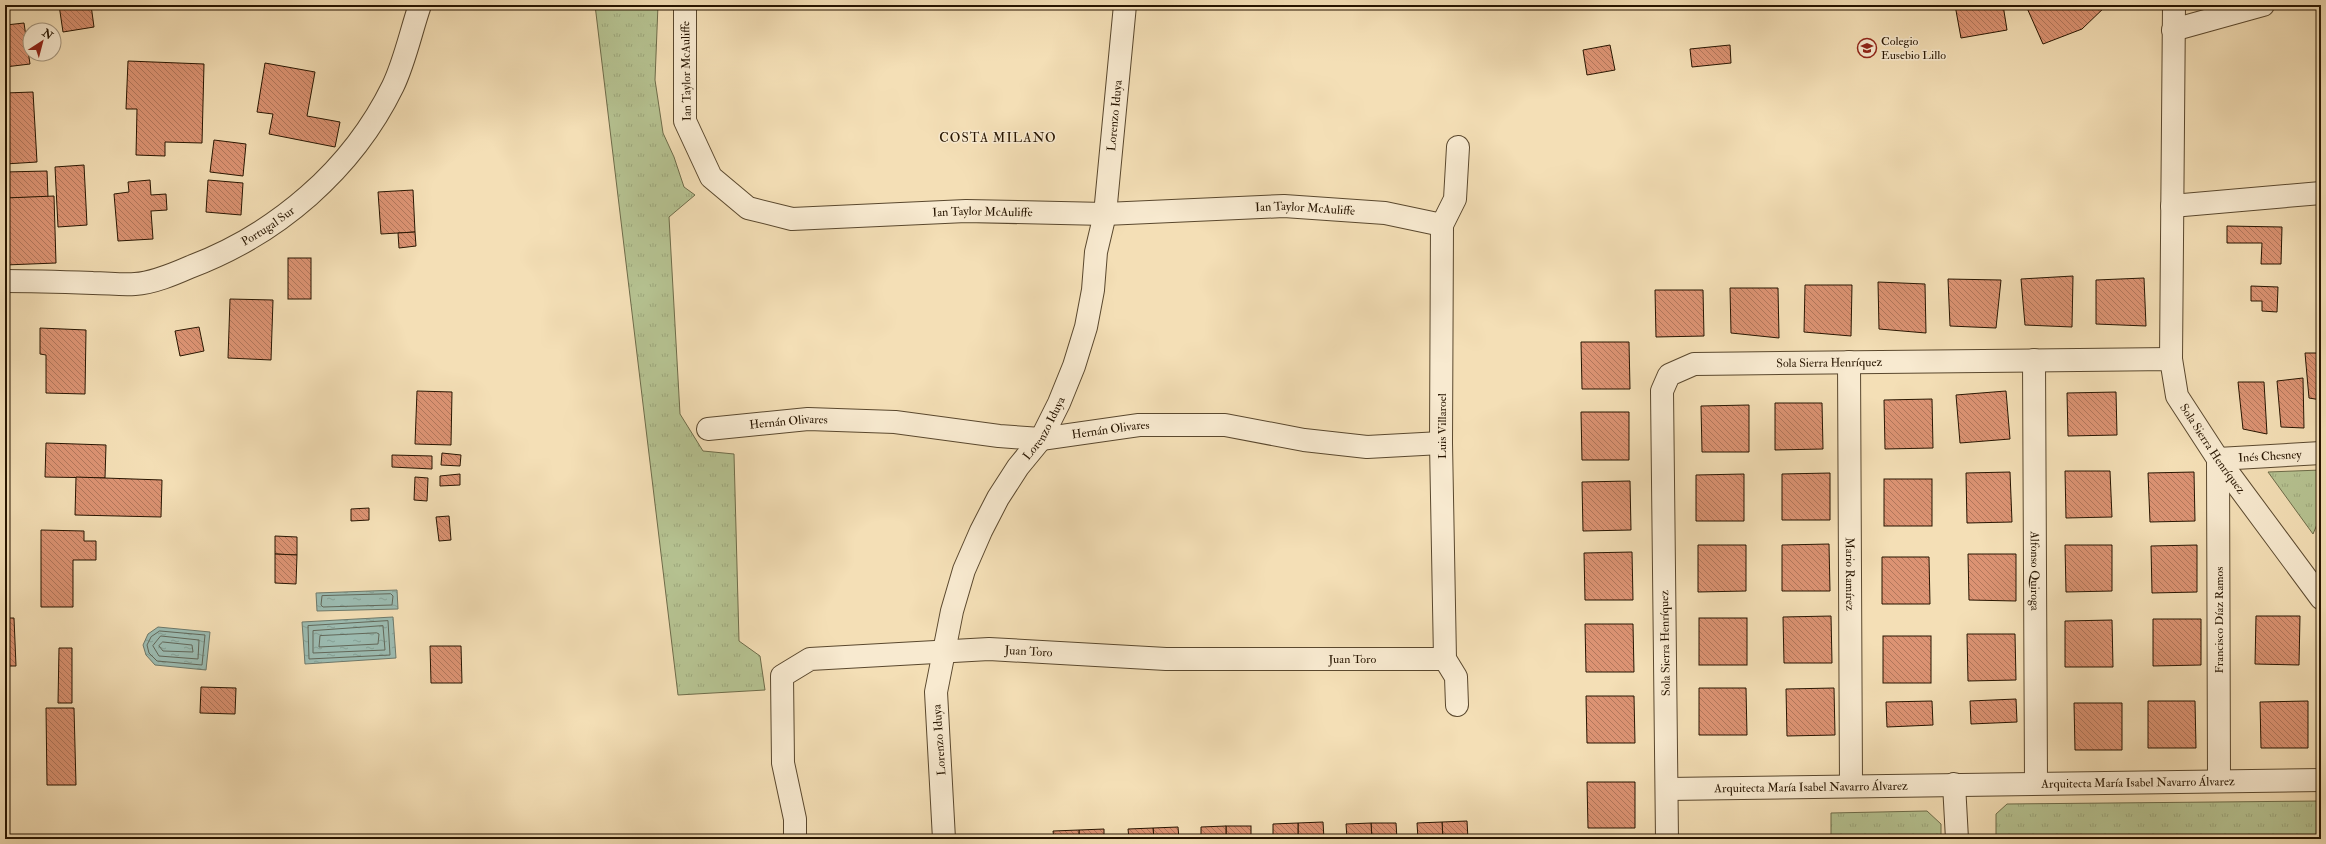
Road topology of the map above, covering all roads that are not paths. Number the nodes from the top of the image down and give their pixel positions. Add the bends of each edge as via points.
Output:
1 (420, 5) edge
2 (685, 5) edge
3 (1125, 5) edge
4 (2174, 5) edge
5 (2263, 5) edge
6 (2173, 30) junction
7 (1458, 146) dead end
8 (2321, 193) edge
9 (2172, 206) junction
10 (1105, 214) junction
11 (1442, 225) junction
12 (5, 281) edge
13 (2171, 359) junction
14 (2034, 360) junction
15 (1849, 362) junction
16 (708, 429) dead end
17 (1041, 439) junction
18 (1441, 443) junction
19 (2321, 453) edge
20 (2218, 459) junction
21 (2321, 598) edge
22 (944, 653) junction
23 (1446, 659) junction
24 (1457, 705) dead end
25 (2321, 780) edge
26 (2219, 781) junction
27 (2036, 783) junction
28 (1954, 784) junction
29 (1851, 786) junction
30 (1667, 788) junction
31 (795, 839) edge
32 (944, 839) edge
33 (1668, 839) edge
34 (1957, 839) edge

1 - 12 street, Portugal Sur via 394,84 377,115 335,170 310,195 280,219 211,259 136,284
2 - 10 street, Ian Taylor McAuliffe via 684,121 711,177 748,208 792,219 966,211
3 - 10 street, Lorenzo Iduya
4 - 6 street
5 - 6 street
6 - 9 street
7 - 11 street, Luis Villaroel via 1455,199
8 - 9 street
9 - 13 street
10 - 11 street, Ian Taylor McAuliffe via 1284,206 1385,213
10 - 17 street, Lorenzo Iduya via 1096,252 1086,328 1064,391
11 - 18 street, Luis Villaroel
13 - 14 street, Sola Sierra Henríquez
13 - 20 street, Sola Sierra Henríquez via 2177,396
14 - 15 street, Sola Sierra Henríquez
14 - 27 street, Alfonso Quiroga
15 - 29 street, Mario Ramírez
15 - 30 street, Sola Sierra Henríquez via 1694,364 1669,375 1662,391
16 - 17 street, Hernán Olivares via 808,419 895,422
17 - 18 street, Hernán Olivares via 1139,425 1225,425 1304,440 1367,447
17 - 22 street, Lorenzo Iduya via 1014,474 981,531 964,570 952,611
18 - 23 street, Luis Villaroel
19 - 20 street, Inés Chesney
20 - 21 street, Sola Sierra Henríquez
20 - 26 street, Francisco Díaz Ramos
22 - 23 street, Juan Toro via 989,649 1166,659
22 - 31 street, Juan Toro via 810,659 782,676 783,763 795,819
22 - 32 street, Lorenzo Iduya via 936,692
23 - 24 street, Luis Villaroel via 1456,677
25 - 26 street, Arquitecta María Isabel Navarro Álvarez
26 - 27 street, Arquitecta María Isabel Navarro Álvarez
27 - 28 street, Arquitecta María Isabel Navarro Álvarez
28 - 29 street, Arquitecta María Isabel Navarro Álvarez
28 - 34 street
29 - 30 street, Arquitecta María Isabel Navarro Álvarez
30 - 33 street, Sola Sierra Henríquez

